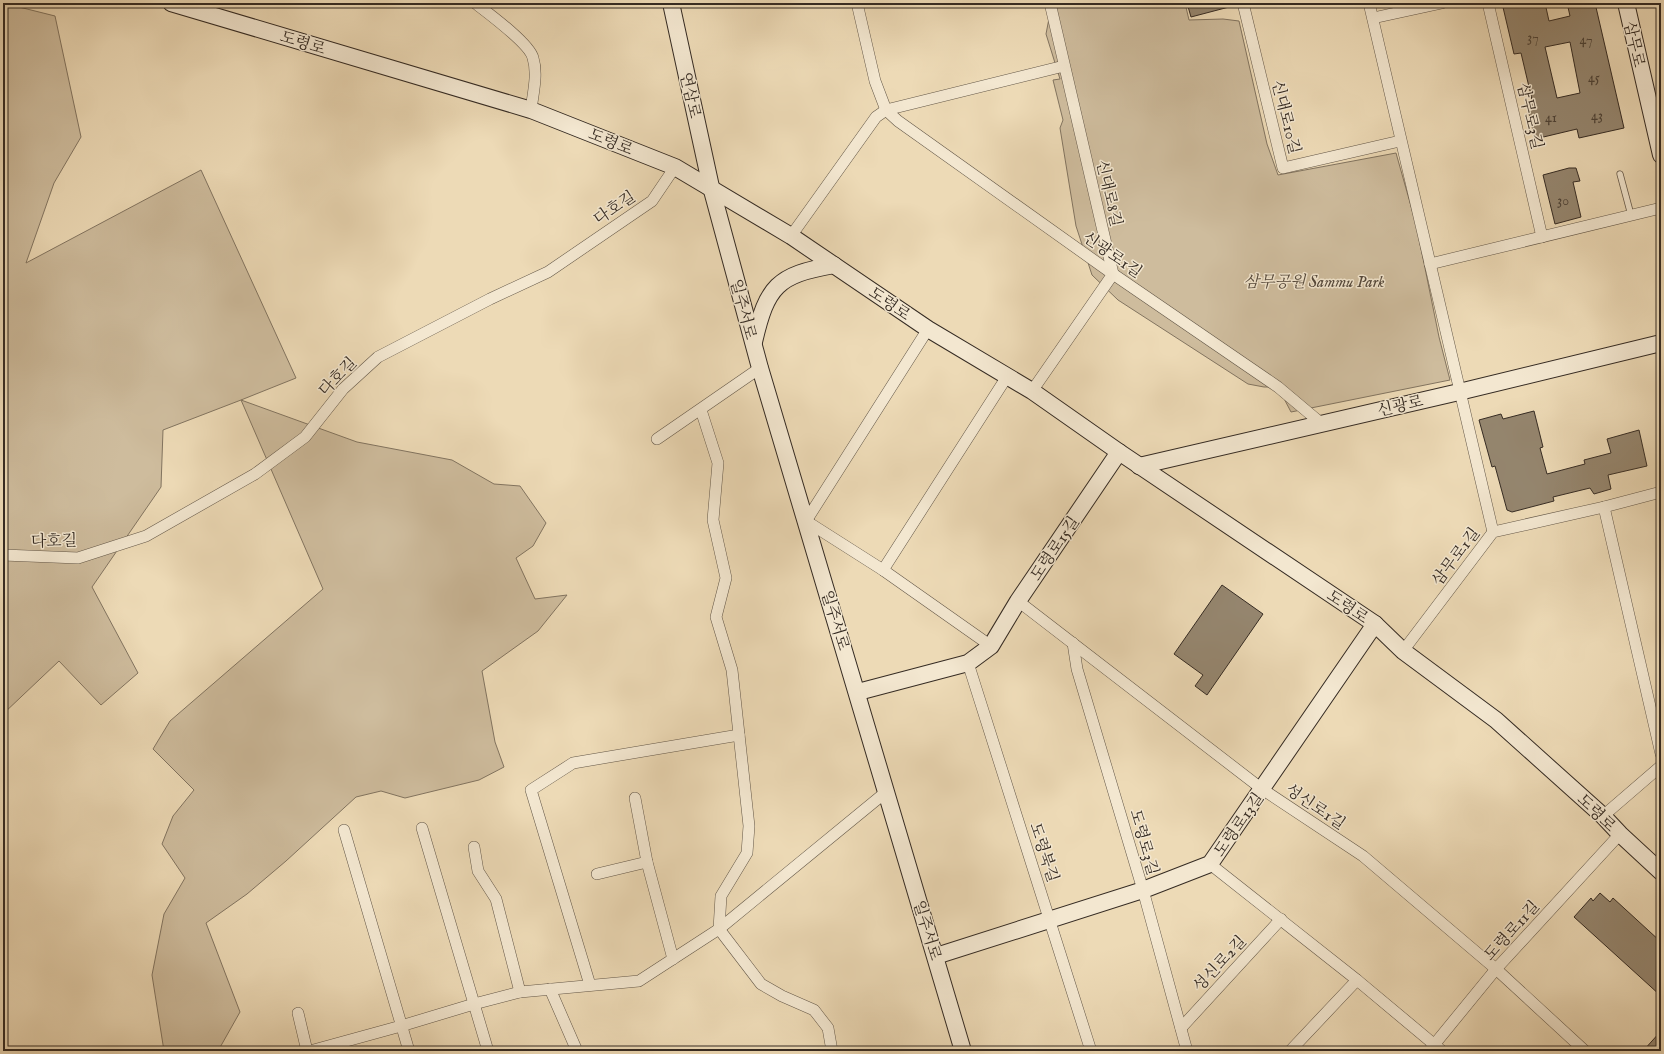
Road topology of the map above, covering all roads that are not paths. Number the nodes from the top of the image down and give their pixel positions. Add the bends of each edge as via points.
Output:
1 (171, 3) edge
2 (475, 3) edge
3 (671, 3) edge
4 (858, 3) edge
5 (1050, 3) edge
6 (1243, 3) edge
7 (1369, 3) edge
8 (1442, 3) edge
9 (1488, 3) edge
10 (1626, 3) edge
11 (1373, 18) junction
12 (1064, 66) junction
13 (531, 110) junction
14 (886, 110) junction
15 (1400, 141) junction
16 (1661, 154) edge
17 (675, 167) junction
18 (1620, 174) dead end
19 (711, 187) junction
20 (1661, 208) edge
21 (1631, 215) junction
22 (791, 236) junction
23 (1542, 236) junction
24 (1430, 264) junction
25 (834, 265) junction
26 (1113, 274) junction
27 (928, 329) junction
28 (1661, 343) edge
29 (753, 344) junction
30 (760, 368) junction
31 (1008, 376) junction
32 (1032, 391) junction
33 (1459, 392) junction
34 (701, 410) junction
35 (1322, 424) junction
36 (657, 439) dead end
37 (1119, 452) junction
38 (1139, 466) junction
39 (1661, 492) edge
40 (1604, 507) junction
41 (806, 521) junction
42 (1493, 532) junction
43 (3, 555) edge
44 (883, 570) junction
45 (1018, 601) junction
46 (1375, 624) junction
47 (1073, 643) junction
48 (991, 646) junction
49 (1403, 651) junction
50 (968, 663) junction
51 (858, 692) junction
52 (739, 735) junction
53 (1661, 754) edge
54 (1661, 766) edge
55 (1262, 789) junction
56 (886, 792) junction
57 (635, 798) dead end
58 (1603, 816) junction
59 (422, 828) dead end
60 (344, 830) dead end
61 (1620, 834) junction
62 (474, 847) dead end
63 (647, 862) junction
64 (1210, 864) junction
65 (1661, 872) edge
66 (597, 874) dead end
67 (1143, 890) junction
68 (1050, 918) junction
69 (1281, 919) junction
70 (719, 929) junction
71 (936, 956) junction
72 (673, 959) junction
73 (1496, 969) junction
74 (1358, 980) junction
75 (590, 985) junction
76 (550, 989) junction
77 (520, 992) junction
78 (474, 1004) junction
79 (298, 1013) dead end
80 (402, 1026) junction
81 (1181, 1028) junction
82 (1435, 1049) edge
83 (308, 1051) edge
84 (409, 1051) edge
85 (488, 1051) edge
86 (577, 1051) edge
87 (832, 1051) edge
88 (963, 1051) edge
89 (1090, 1051) edge
90 (1187, 1051) edge
91 (1290, 1051) edge
92 (1585, 1051) edge

1 - 13 main road, 도령로
2 - 13 street via 516,36 533,56 536,75
3 - 19 main road, 연삼로
4 - 14 street, 신광로1길 via 875,81
5 - 12 street, 신대로8길
6 - 15 street, 신대로10길 via 1283,168
7 - 11 street
8 - 11 street
9 - 23 street, 삼무로3길
10 - 16 main road, 삼무로
11 - 15 street
12 - 14 street
12 - 26 street, 신대로8길
13 - 17 main road, 도령로
14 - 22 street via 876,117
14 - 26 street, 신광로1길 via 904,126
15 - 24 street
17 - 19 main road, 도령로
17 - 43 street, 다호길 via 652,201 548,272 378,357 343,389 305,437 255,474 146,536 78,558
18 - 21 lane
19 - 22 main road, 도령로
19 - 29 main road, 일주서로
20 - 21 street
21 - 23 street
22 - 25 main road, 도령로
23 - 24 street
24 - 33 street
25 - 27 main road, 도령로
25 - 29 main road via 796,274 775,288 766,300
26 - 32 street
26 - 35 street, 신광로1길 via 1278,387
27 - 31 main road, 도령로
27 - 41 street
28 - 33 main road, 신광로
29 - 30 main road, 일주서로
30 - 34 street
30 - 41 main road, 일주서로
31 - 32 main road, 도령로
31 - 44 street
32 - 37 main road, 도령로
33 - 35 main road, 신광로
33 - 42 street
34 - 36 street
34 - 52 street via 718,463 713,520 726,578 716,617 732,670
35 - 38 main road, 신광로
37 - 38 main road, 도령로
37 - 45 main road, 도령로15길
38 - 46 main road, 도령로
39 - 40 street, 삼무로1길
40 - 42 street, 삼무로1길
40 - 53 street
41 - 44 street
41 - 51 main road, 일주서로
42 - 49 street, 삼무로1길
44 - 48 street
45 - 47 street, 성신로1길
45 - 48 main road, 도령로15길
46 - 49 main road, 도령로
46 - 55 main road, 도령로13길
47 - 55 street, 성신로1길
47 - 67 street, 도령로3길 via 1077,669
48 - 50 main road, 도령로15길
49 - 58 main road, 도령로 via 1496,720
50 - 51 main road, 도령로15길
50 - 68 street, 도령북길
51 - 56 main road, 일주서로
52 - 70 street via 749,826 747,853 721,896
52 - 75 street via 573,763 531,790
54 - 58 street
55 - 64 main road, 도령로13길
55 - 73 street, 성신로1길 via 1363,856
56 - 70 street
56 - 71 main road, 일주서로
57 - 63 street
58 - 61 main road, 도령로
59 - 78 street
60 - 80 street
61 - 65 main road, 도령로
61 - 73 street, 도령로11길
62 - 77 street via 478,871 496,899
63 - 66 street
63 - 72 street
64 - 67 main road, 도령로13길
64 - 69 street
67 - 68 main road, 도령로13길
67 - 81 street, 도령로3길
68 - 71 main road, 도령로13길
68 - 89 street, 도령북길
69 - 74 street
69 - 81 street, 성신로2길
70 - 72 street
70 - 87 street via 761,984 814,1010 828,1028
71 - 88 main road, 일주서로
72 - 75 street via 639,981
73 - 82 street, 도령로11길
73 - 92 street, 성신로1길
74 - 82 street
74 - 91 street
75 - 76 street
76 - 77 street
76 - 86 street
77 - 78 street
78 - 80 street
78 - 85 street
79 - 83 street
80 - 83 street
80 - 84 street
81 - 90 street, 도령로3길

